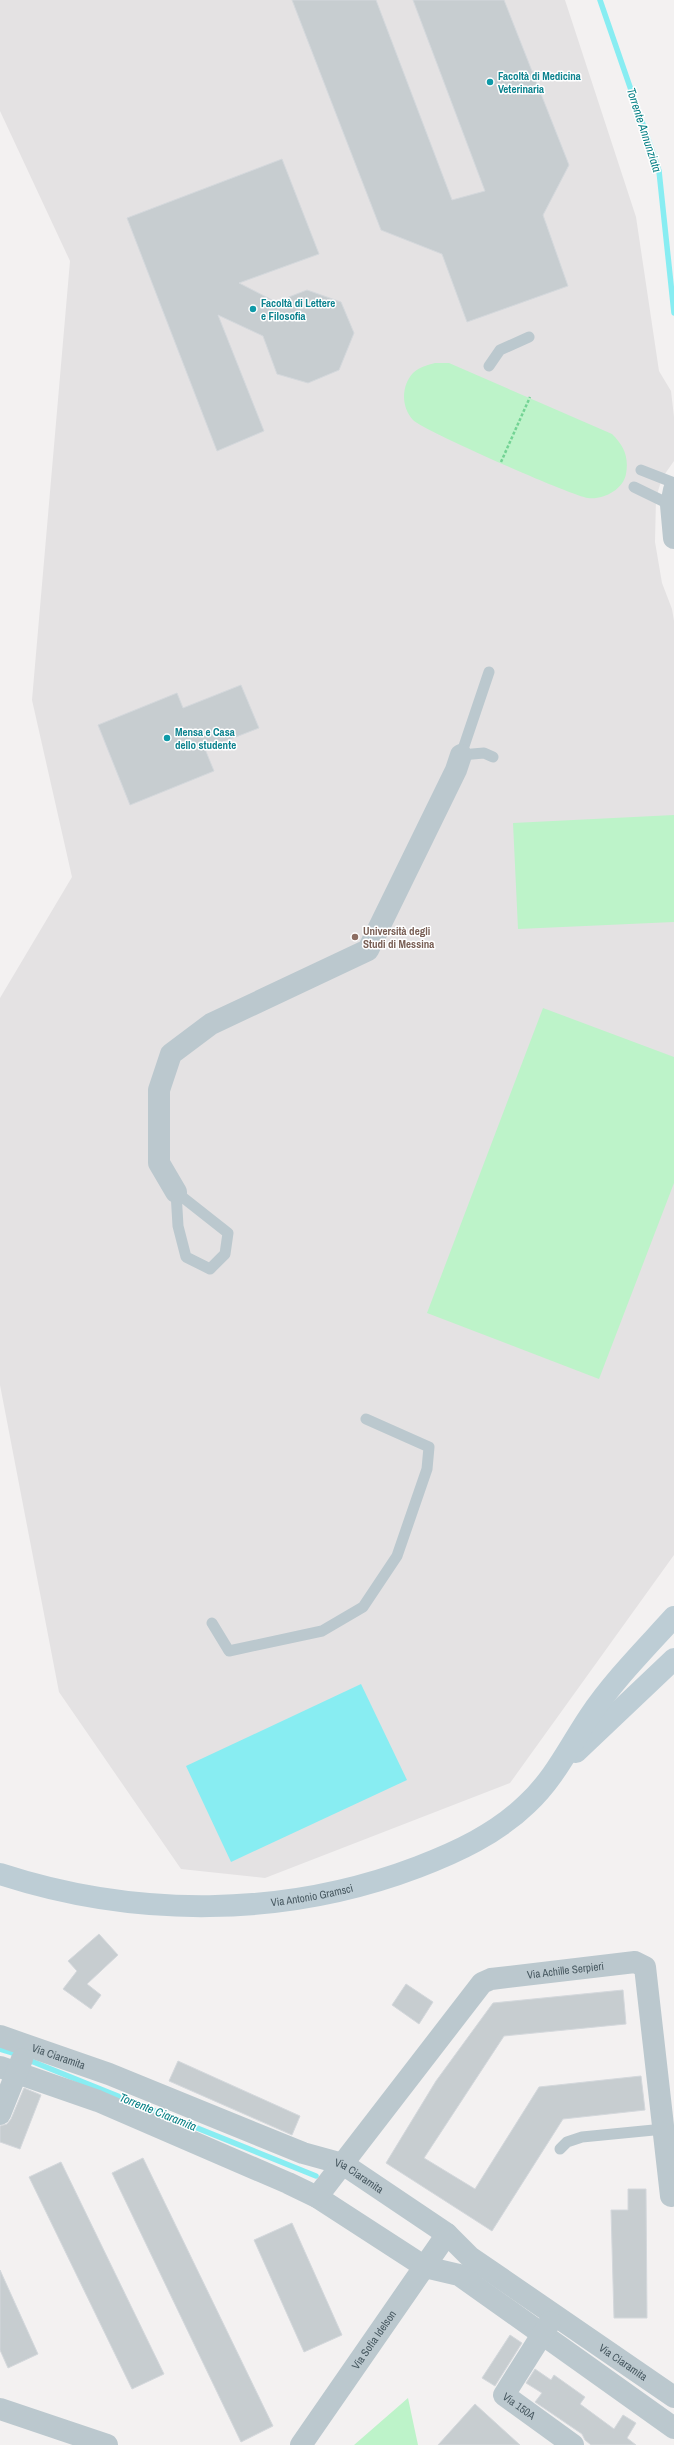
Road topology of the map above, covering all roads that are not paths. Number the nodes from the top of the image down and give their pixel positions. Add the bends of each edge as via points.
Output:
1 (529, 337) dead end
2 (489, 366) dead end
3 (641, 470) dead end
4 (674, 483) edge
5 (634, 487) dead end
6 (673, 498) edge
7 (674, 538) edge
8 (489, 672) dead end
9 (461, 755) junction
10 (493, 757) dead end
11 (176, 1192) junction
12 (366, 1419) dead end
13 (674, 1617) edge
14 (212, 1623) dead end
15 (674, 1659) edge
16 (559, 1768) junction
17 (0, 1874) edge
18 (0, 2036) edge
19 (27, 2045) junction
20 (9, 2070) edge
21 (0, 2114) edge
22 (664, 2128) junction
23 (560, 2149) dead end
24 (342, 2164) junction
25 (671, 2196) dead end
26 (317, 2197) junction
27 (447, 2234) junction
28 (425, 2268) junction
29 (554, 2314) junction
30 (543, 2335) junction
31 (674, 2397) edge
32 (0, 2409) edge
33 (674, 2428) edge
34 (107, 2445) edge
35 (301, 2445) edge
36 (573, 2445) edge

1 - 2 lane via 500,350
3 - 4 lane
5 - 6 lane
6 - 7 street
8 - 9 lane
9 - 10 lane via 484,753
9 - 11 street via 368,950 211,1024 171,1054 159,1090 159,1163
11 - 11 lane via 178,1226 186,1258 210,1269 225,1254 228,1233
12 - 14 lane via 429,1447 427,1469 397,1556 363,1607 322,1631 229,1651
13 - 16 main road via 606,1694 589,1717
15 - 16 main road
16 - 17 main road, Via Antonio Gramsci via 528,1804 511,1819 474,1842 398,1875 335,1892 276,1902 200,1907 109,1900
18 - 19 street, Via Ciaramita
19 - 20 street
19 - 24 street, Via Ciaramita via 109,2074 303,2154
20 - 21 street
20 - 26 street via 98,2101
22 - 23 lane via 582,2137 567,2142
22 - 24 street, Via Achille Serpieri via 645,1966 635,1962 485,1981
22 - 25 street, Via Achille Serpieri
24 - 26 street
24 - 27 street, Via Ciaramita
26 - 28 street
27 - 28 street, Via Sofia Idelson
27 - 29 street, Via Ciaramita via 470,2257
28 - 30 street via 459,2275
28 - 35 street, Via Sofia Idelson
29 - 30 street
29 - 31 street, Via Ciaramita
30 - 33 street
30 - 36 street, Via 150A via 504,2395
32 - 34 street

